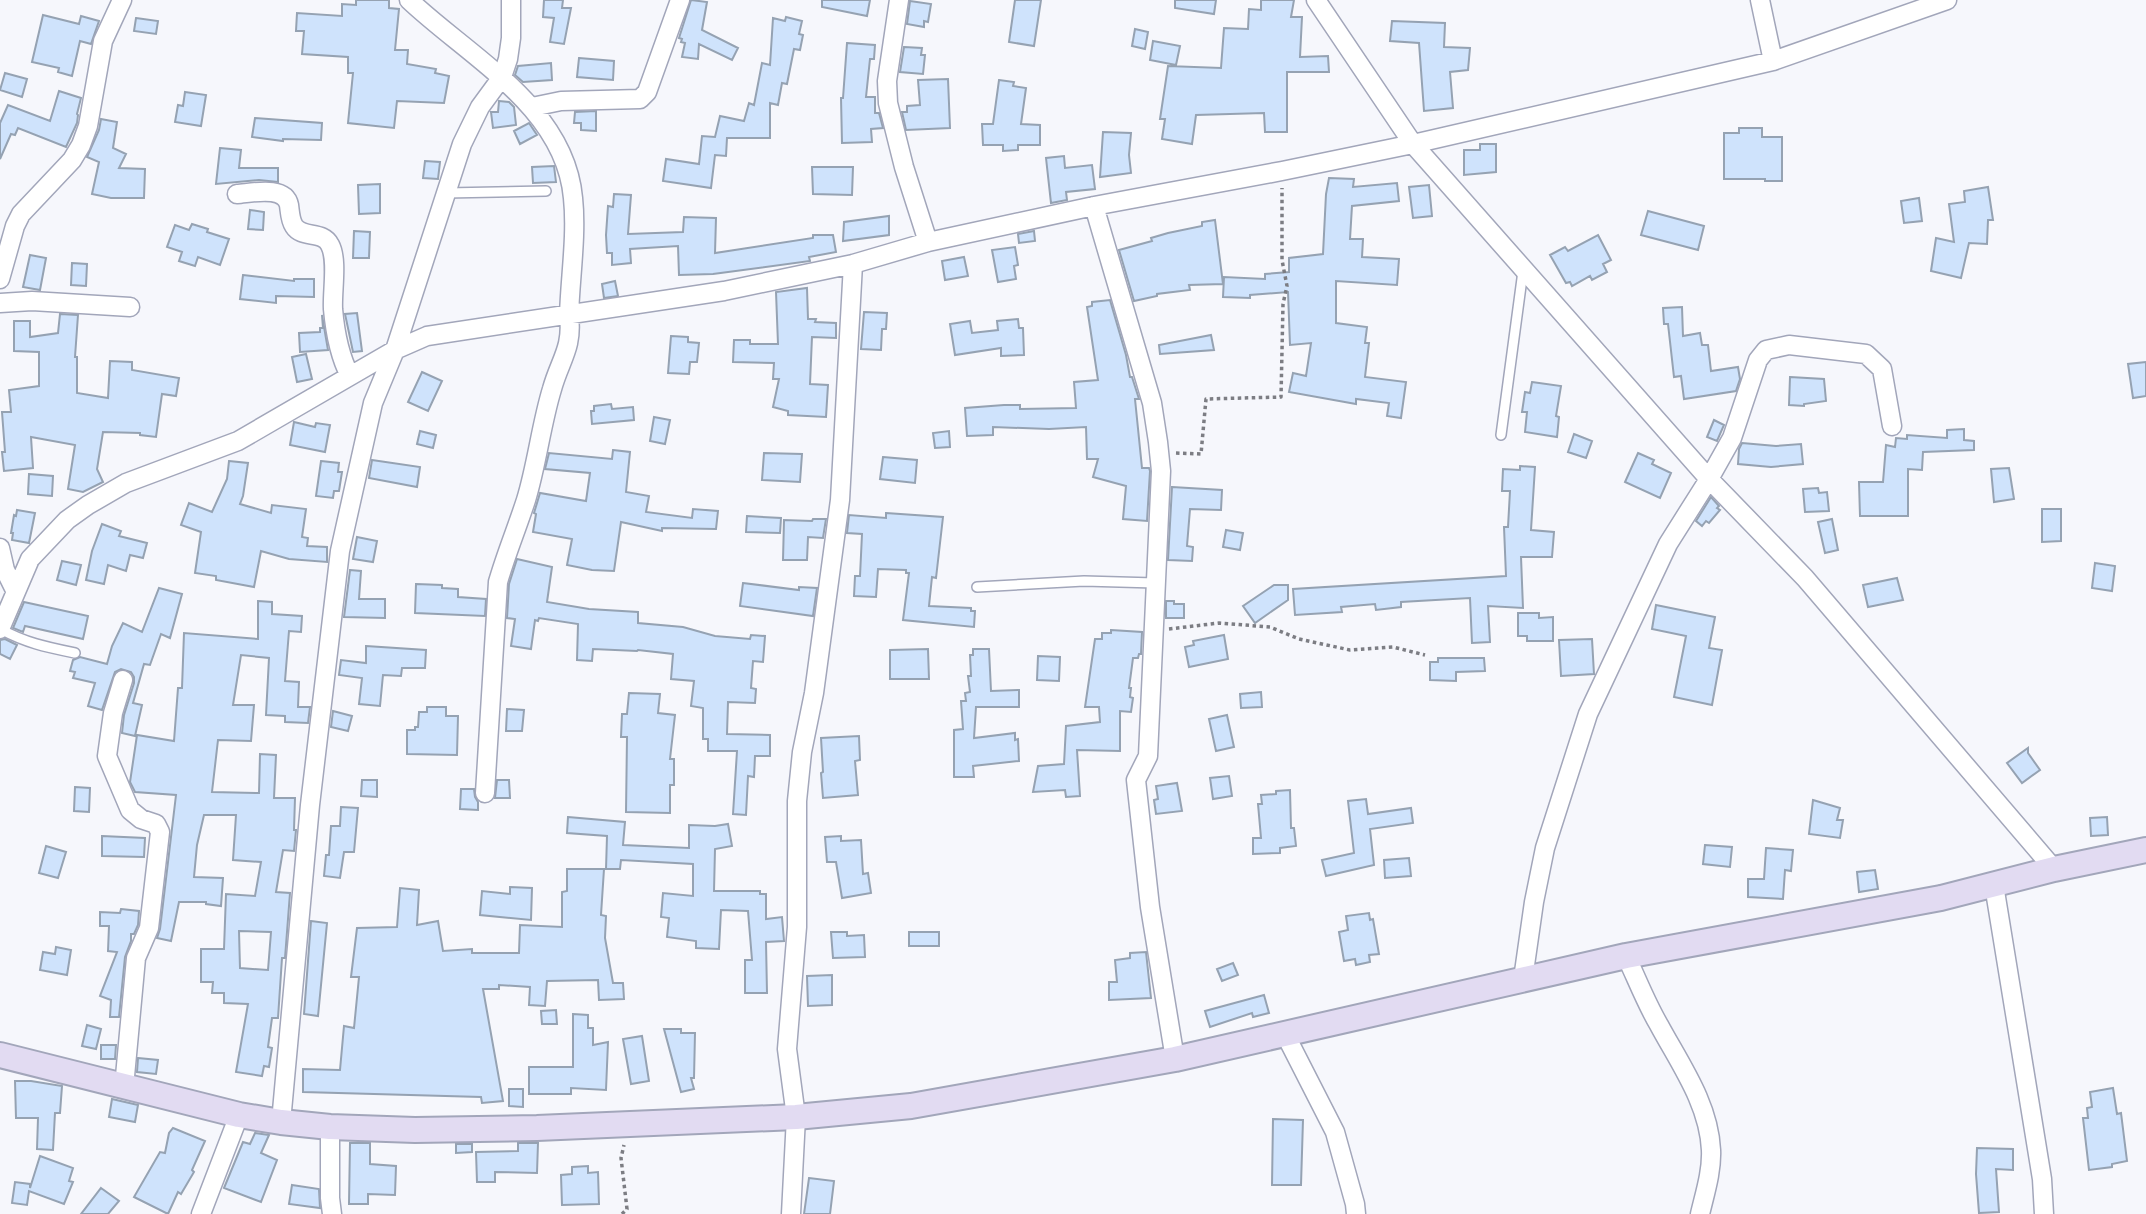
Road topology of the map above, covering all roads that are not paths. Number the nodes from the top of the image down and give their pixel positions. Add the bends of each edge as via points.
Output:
1 (122, 0) edge
2 (408, 0) edge
3 (511, 0) edge
4 (680, 0) edge
5 (899, 0) edge
6 (1317, 0) edge
7 (1760, 0) edge
8 (1947, 0) edge
9 (1773, 61) junction
10 (502, 77) junction
11 (531, 107) junction
12 (1413, 144) junction
13 (546, 191) dead end
14 (446, 193) junction
15 (237, 194) dead end
16 (1094, 206) junction
17 (928, 242) junction
18 (853, 264) junction
19 (1523, 269) junction
20 (1, 272) edge
21 (0, 303) edge
22 (130, 307) dead end
23 (569, 316) junction
24 (395, 349) junction
25 (350, 376) junction
26 (1892, 426) dead end
27 (1501, 435) dead end
28 (1709, 480) junction
29 (0, 548) edge
30 (1155, 583) junction
31 (8, 585) edge
32 (977, 587) dead end
33 (0, 629) edge
34 (75, 653) dead end
35 (123, 680) dead end
36 (485, 793) dead end
37 (2146, 850) edge
38 (2054, 869) junction
39 (1994, 885) junction
40 (1626, 956) junction
41 (1523, 979) junction
42 (1285, 1034) junction
43 (0, 1055) edge
44 (1175, 1059) junction
45 (124, 1087) junction
46 (239, 1115) junction
47 (796, 1117) junction
48 (281, 1122) junction
49 (330, 1127) junction
50 (201, 1214) edge
51 (332, 1214) edge
52 (791, 1214) edge
53 (1356, 1214) edge
54 (1700, 1214) edge
55 (2044, 1214) edge

1 - 20 street via 103,41 81,145 21,214
2 - 10 street
3 - 10 street via 511,38
4 - 11 street via 648,92 640,99 561,101
5 - 17 street via 888,103
6 - 12 street
7 - 9 street
8 - 9 street
9 - 12 street
10 - 11 street
10 - 14 street via 480,107
11 - 23 street via 564,160 573,195
12 - 16 street
12 - 19 street
13 - 14 lane
14 - 24 street
15 - 25 street via 284,195 292,225 329,242 334,252 337,342
16 - 17 street
16 - 30 street via 1152,403 1161,471
17 - 18 street
18 - 23 street
18 - 47 street via 840,500 799,780 797,926 787,1049
19 - 27 lane
19 - 28 street
21 - 22 street
23 - 24 street via 427,336
23 - 36 street via 567,351 552,387 526,499 498,582
24 - 25 street
24 - 48 street via 373,403 340,551 310,805
25 - 31 street via 238,441 126,483 89,505 67,520
26 - 28 street via 1882,369 1866,354 1789,345 1766,350 1758,360 1732,438
28 - 38 street via 1805,578
28 - 41 street via 1668,544 1588,714 1545,848
29 - 31 street
30 - 32 lane via 1084,581
30 - 44 street via 1148,757 1136,780 1150,907
31 - 33 street
33 - 34 lane via 35,645
35 - 45 street via 107,757 130,810 156,824 160,832 149,928 136,958
37 - 38 street
38 - 39 street
39 - 40 street
39 - 55 street
40 - 41 street
40 - 54 street via 1686,1072 1709,1132 1712,1152
41 - 42 street
42 - 44 street
42 - 53 street via 1335,1132
43 - 45 street
44 - 47 street via 911,1106
45 - 46 street
46 - 48 street
46 - 50 street
47 - 49 street via 537,1128
47 - 52 street
48 - 49 street
49 - 51 street

